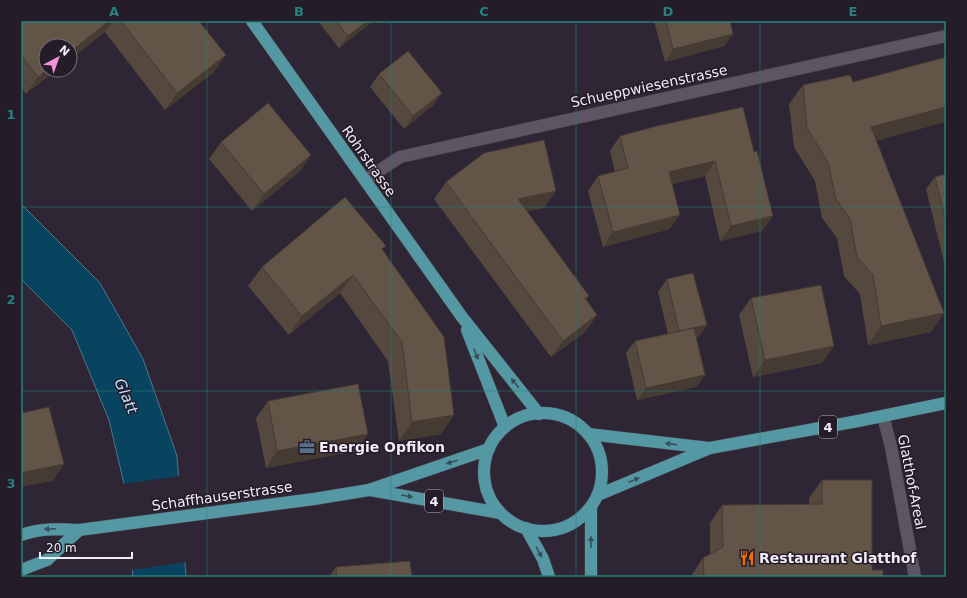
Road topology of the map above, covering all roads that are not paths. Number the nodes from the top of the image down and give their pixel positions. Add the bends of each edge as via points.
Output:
1 (252, 21) edge
2 (946, 36) edge
3 (364, 180) junction
4 (462, 317) junction
5 (946, 403) edge
6 (539, 414) junction
7 (883, 416) junction
8 (505, 427) junction
9 (588, 434) junction
10 (710, 448) junction
11 (489, 449) junction
12 (369, 490) junction
13 (598, 495) junction
14 (591, 507) junction
15 (500, 513) junction
16 (526, 528) junction
17 (79, 530) junction
18 (21, 535) edge
19 (21, 570) edge
20 (549, 577) edge
21 (591, 577) edge
22 (915, 577) edge

1 - 3 main road, Rohrstrasse
2 - 3 street, Schueppwiesenstrasse via 400,157
3 - 4 main road, Rohrstrasse
6 -> 4 main road, Rohrstrasse
4 -> 8 main road, Rohrstrasse
5 - 7 main road, 4
6 - 8 main road, Schaffhauserstrasse via 521,418
6 - 9 main road, Schaffhauserstrasse via 557,415 574,422
7 - 10 main road, 4
7 - 22 street, Glatthof-Areal
8 - 11 main road, Schaffhauserstrasse
10 -> 9 main road, 4
9 - 13 main road, Schaffhauserstrasse via 597,448 601,463 602,479
13 -> 10 main road, 4
11 -> 12 main road, Schaffhauserstrasse / 4
11 - 15 main road, Schaffhauserstrasse via 484,466 485,483 490,499
12 -> 15 main road, Schaffhauserstrasse / 4
12 - 17 main road, Schaffhauserstrasse / 4
13 - 14 main road, Schaffhauserstrasse
14 - 16 main road, Schaffhauserstrasse via 581,518 555,530 540,531
21 -> 14 main road
15 - 16 main road, Schaffhauserstrasse
16 -> 20 main road via 543,559
17 -> 18 main road, Schaffhauserstrasse / 4 via 50,528
17 - 19 main road via 47,560

